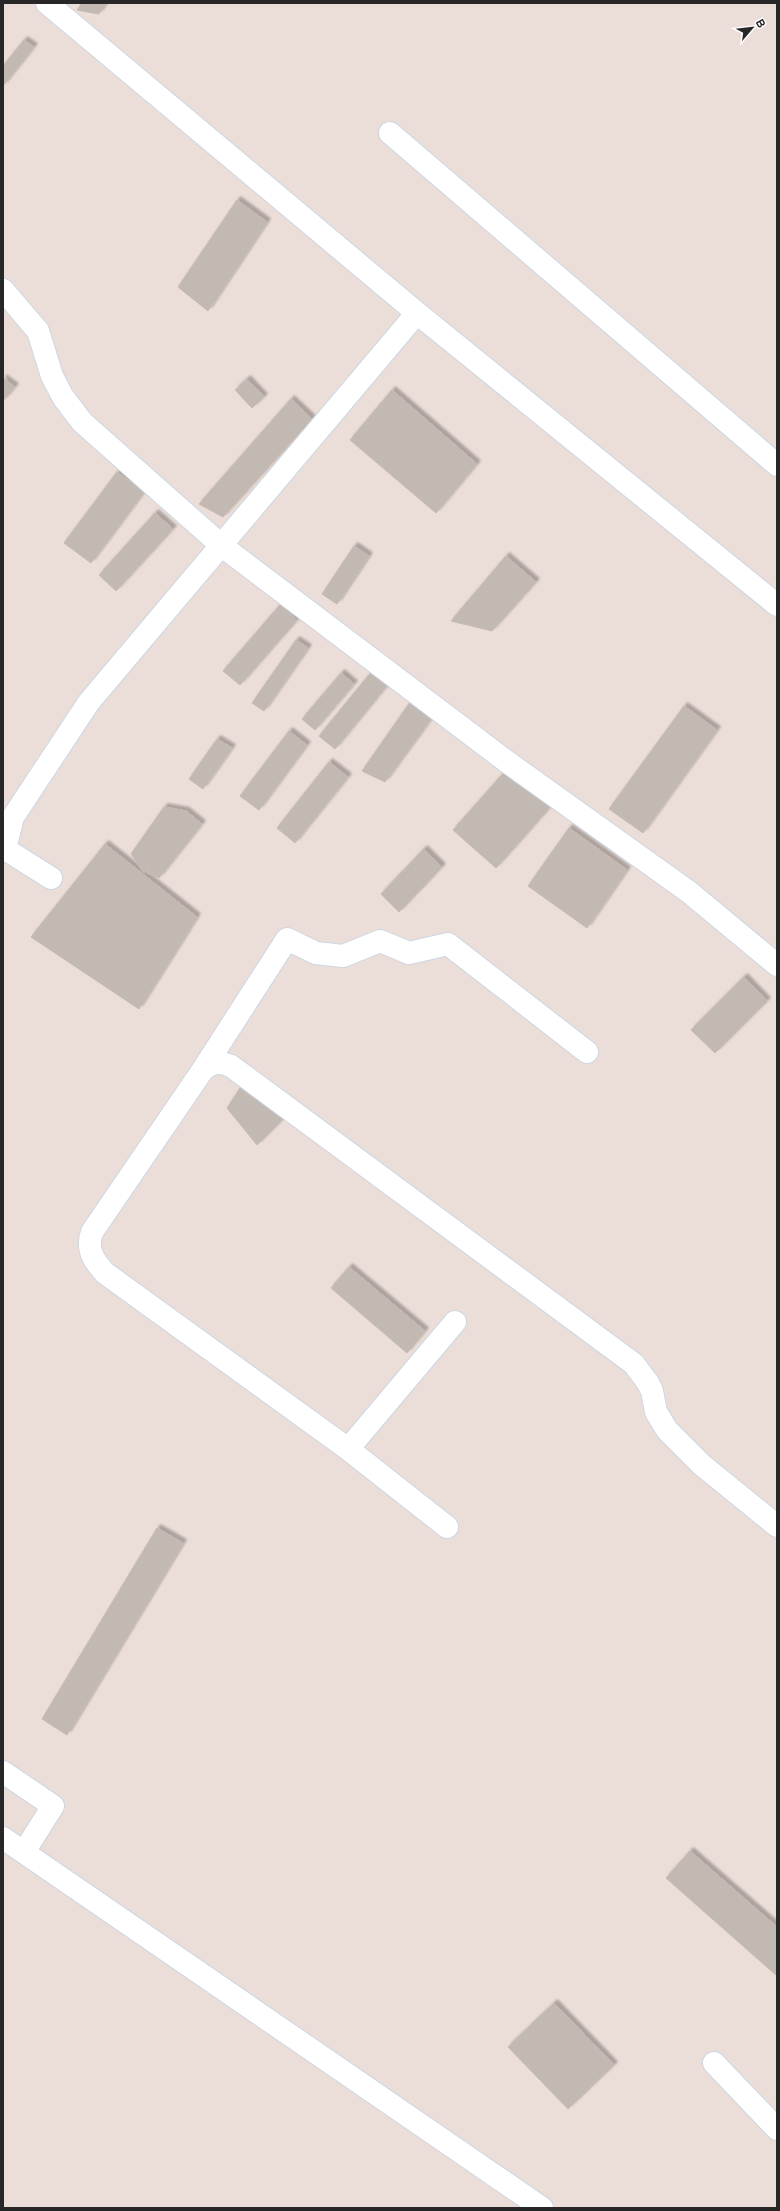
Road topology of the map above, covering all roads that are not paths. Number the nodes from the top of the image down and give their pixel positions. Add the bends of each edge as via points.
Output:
1 (48, 3) edge
2 (390, 133) dead end
3 (3, 290) edge
4 (417, 313) junction
5 (777, 465) edge
6 (222, 546) junction
7 (777, 605) edge
8 (51, 878) dead end
9 (777, 965) edge
10 (587, 1052) dead end
11 (202, 1071) junction
12 (455, 1322) dead end
13 (348, 1449) junction
14 (777, 1526) edge
15 (447, 1527) dead end
16 (3, 1772) edge
17 (3, 1838) edge
18 (24, 1852) junction
19 (714, 2063) dead end
20 (777, 2129) edge
21 (542, 2208) edge

1 - 4 street
2 - 5 street
3 - 6 street via 38,331 52,376 62,397 82,422
4 - 6 street
4 - 7 street
6 - 8 street via 89,702 13,817 5,849
6 - 9 street via 506,761 689,892
10 - 11 street via 448,944 409,953 380,941 343,956 316,953 287,939
11 - 13 street via 92,1232 88,1242 90,1252 105,1273
11 - 14 street via 216,1062 224,1062 231,1066 634,1364 652,1391 656,1412 667,1430 702,1465
12 - 13 street
13 - 15 street
16 - 18 street via 53,1806
17 - 18 street
18 - 21 street
19 - 20 street

